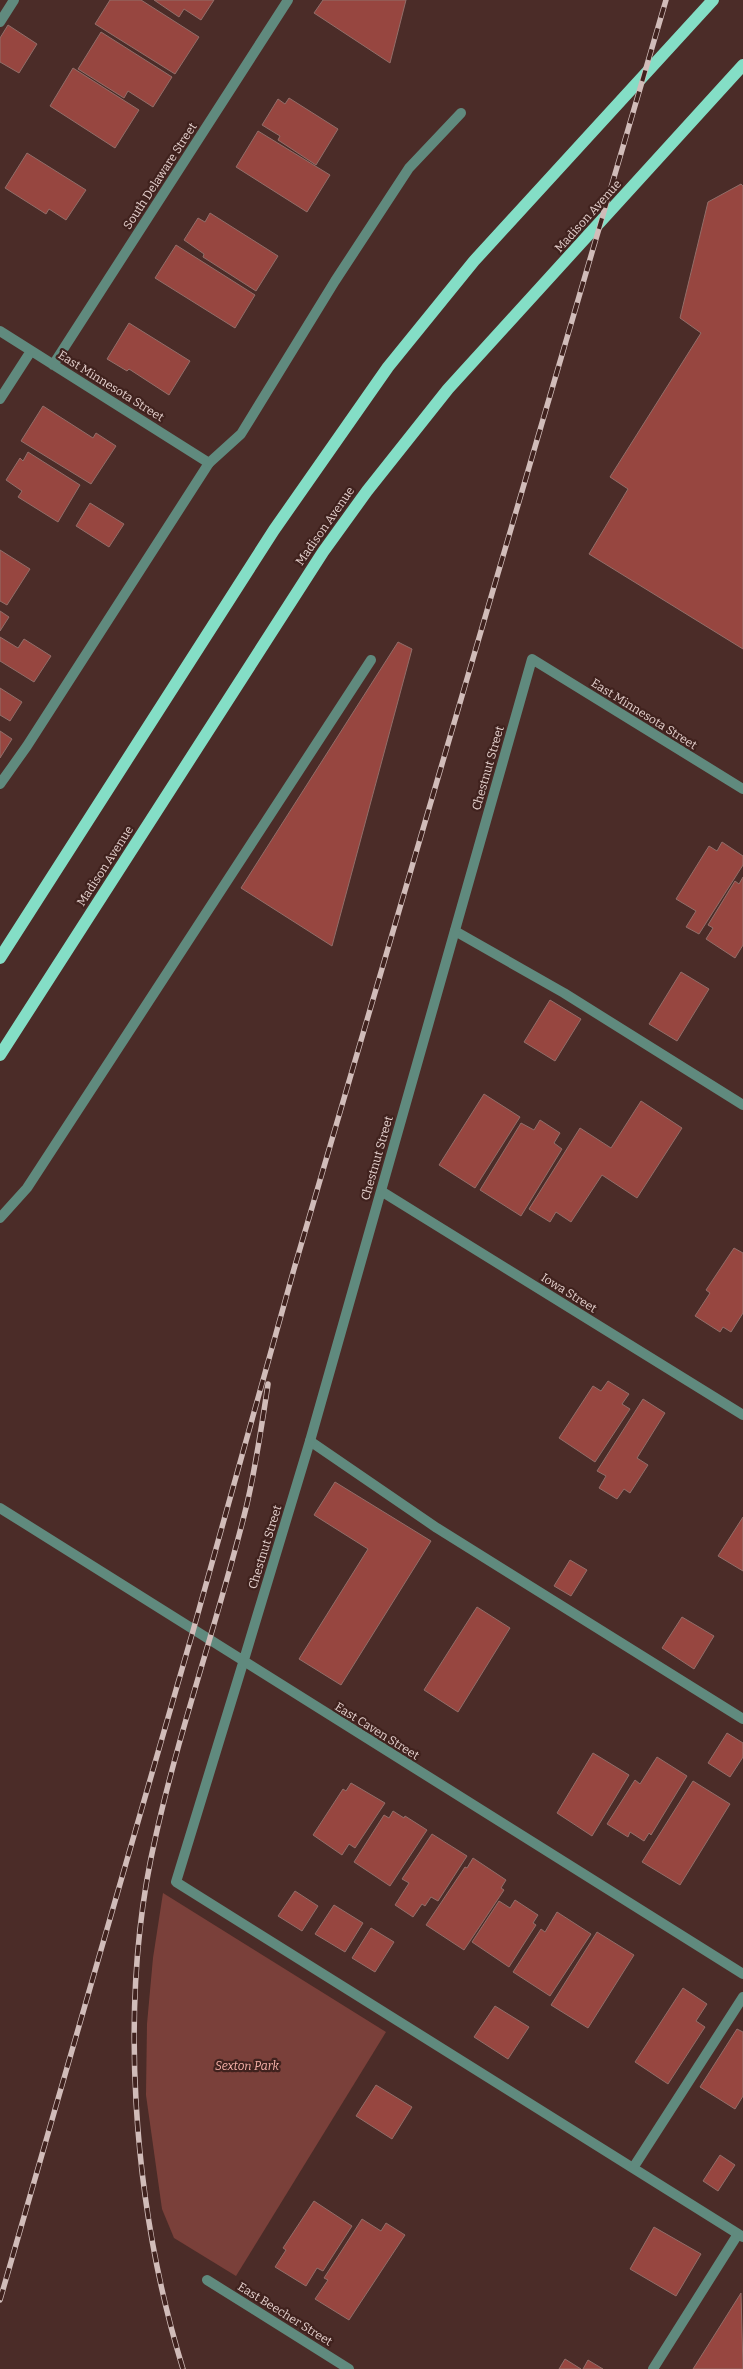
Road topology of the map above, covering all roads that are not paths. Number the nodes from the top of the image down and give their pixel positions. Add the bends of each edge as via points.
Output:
1 (14, 0) edge
2 (288, 0) edge
3 (713, 0) edge
4 (0, 22) edge
5 (743, 66) edge
6 (461, 113) dead end
7 (0, 331) edge
8 (31, 350) junction
9 (53, 365) junction
10 (0, 399) edge
11 (209, 463) junction
12 (532, 659) joint
13 (371, 660) dead end
14 (0, 784) edge
15 (743, 790) edge
16 (455, 931) junction
17 (0, 958) edge
18 (0, 1055) edge
19 (743, 1104) edge
20 (381, 1191) junction
21 (0, 1218) edge
22 (743, 1415) edge
23 (310, 1441) junction
24 (0, 1508) edge
25 (243, 1663) junction
26 (743, 1719) edge
27 (743, 1974) edge
28 (743, 1997) edge
29 (633, 2168) junction
30 (741, 2235) edge
31 (207, 2280) dead end
32 (349, 2369) edge
33 (653, 2369) edge

1 - 4 street
2 - 9 street, South Delaware Street
3 - 17 main road via 474,261 388,367 269,538
5 - 18 main road, Madison Avenue via 461,374 367,491 307,577
6 - 11 street via 409,168 241,434
7 - 8 street, East Minnesota Street
8 - 9 street, East Minnesota Street
8 - 10 street
9 - 11 street, East Minnesota Street
11 - 14 street
12 - 15 street, East Minnesota Street
12 - 16 street, Chestnut Street
13 - 21 street via 27,1188
16 - 19 street via 564,993
16 - 20 street, Chestnut Street
20 - 22 street, Iowa Street
20 - 23 street, Chestnut Street
23 - 25 street, Chestnut Street
23 - 26 street via 437,1528
24 - 25 street, East Caven Street
25 - 27 street, East Caven Street
25 - 29 street, Chestnut Street via 176,1882
28 - 29 street
29 - 30 street
30 - 33 street
31 - 32 street, East Beecher Street

